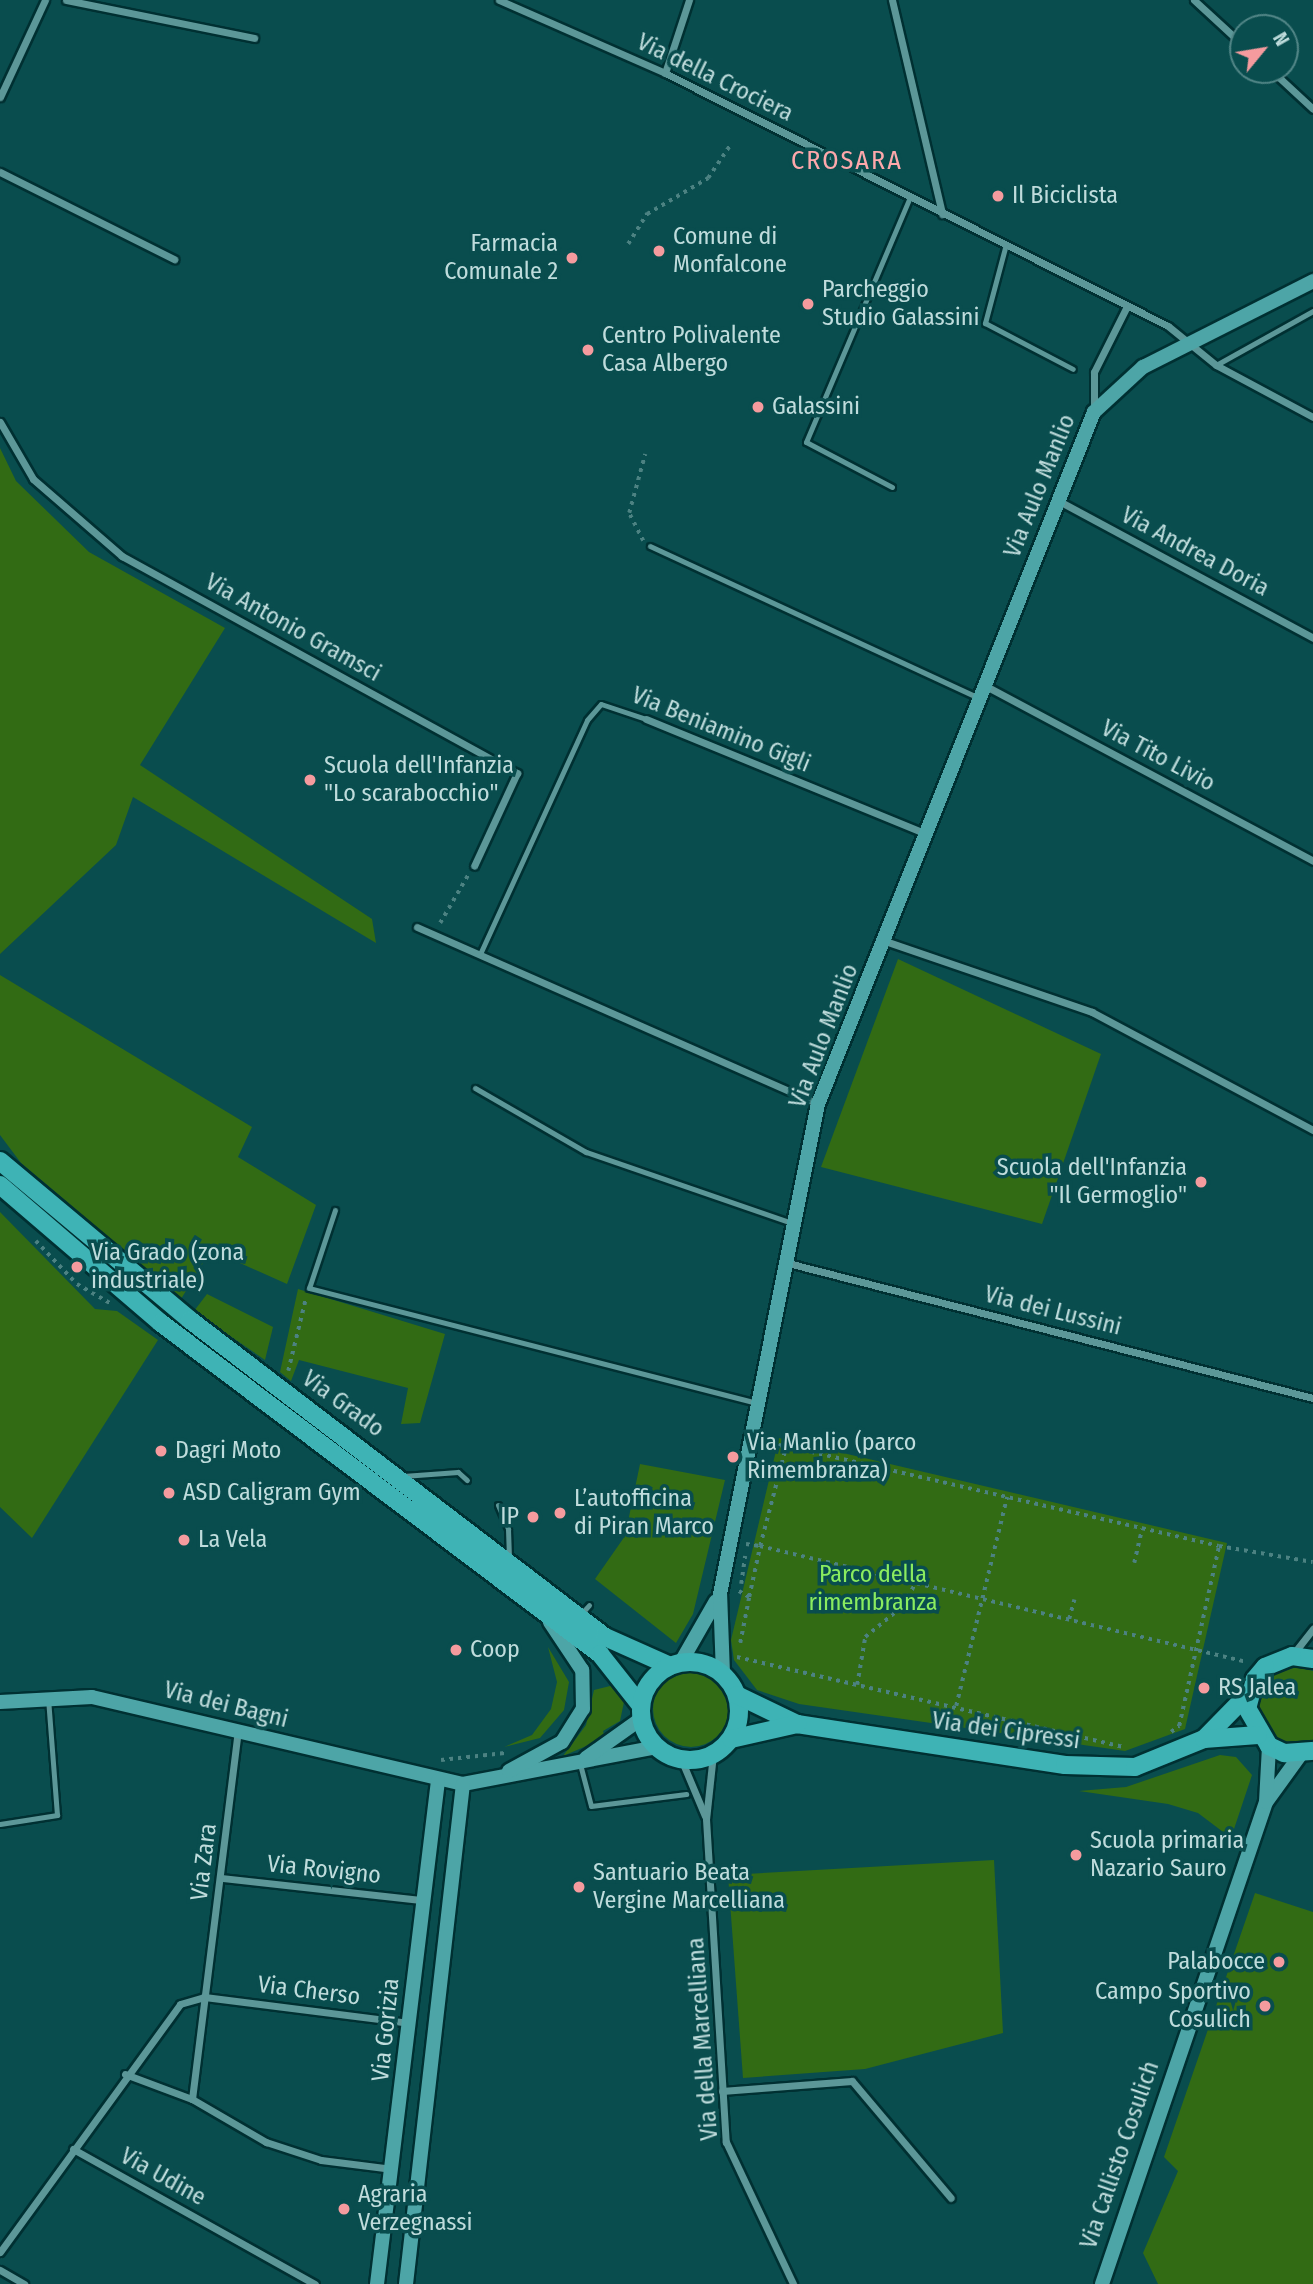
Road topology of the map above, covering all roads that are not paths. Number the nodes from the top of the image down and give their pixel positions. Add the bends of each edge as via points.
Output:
1 (45, 0) edge
2 (66, 0) edge
3 (499, 0) edge
4 (689, 0) edge
5 (892, 0) edge
6 (1194, 0) edge
7 (1229, 32) edge
8 (254, 38) dead end
9 (665, 73) junction
10 (1286, 84) edge
11 (0, 97) edge
12 (1313, 109) edge
13 (0, 172) edge
14 (910, 197) junction
15 (942, 214) junction
16 (1006, 244) junction
17 (174, 259) dead end
18 (1313, 281) edge
19 (1126, 306) junction
20 (1313, 312) edge
21 (1190, 345) junction
22 (1216, 365) junction
23 (1073, 369) dead end
24 (1094, 412) junction
25 (1313, 417) edge
26 (0, 422) edge
27 (892, 487) dead end
28 (1058, 500) junction
29 (650, 546) road end
30 (1313, 638) edge
31 (981, 692) junction
32 (646, 719) joint
33 (929, 835) junction
34 (1313, 861) edge
35 (474, 866) road end
36 (418, 927) dead end
37 (885, 941) junction
38 (480, 954) junction
39 (475, 1088) dead end
40 (818, 1104) junction
41 (1313, 1130) edge
42 (0, 1161) edge
43 (0, 1185) edge
44 (335, 1210) dead end
45 (792, 1223) junction
46 (783, 1262) junction
47 (1313, 1398) edge
48 (758, 1403) junction
49 (400, 1477) junction
50 (467, 1480) dead end
51 (498, 1505) dead end
52 (509, 1558) junction
53 (720, 1594) junction
54 (536, 1604) junction
55 (1313, 1629) edge
56 (1292, 1656) junction
57 (1313, 1659) edge
58 (675, 1664) junction
59 (723, 1674) junction
60 (1248, 1694) junction
61 (737, 1695) junction
62 (47, 1696) junction
63 (0, 1702) edge
64 (641, 1712) junction
65 (797, 1724) junction
66 (238, 1732) junction
67 (731, 1739) junction
68 (1204, 1739) junction
69 (1263, 1740) junction
70 (657, 1746) junction
71 (1307, 1752) edge
72 (713, 1754) junction
73 (681, 1759) junction
74 (581, 1760) junction
75 (495, 1777) junction
76 (438, 1781) junction
77 (463, 1784) junction
78 (687, 1794) dead end
79 (1266, 1802) junction
80 (706, 1819) junction
81 (0, 1824) edge
82 (222, 1878) junction
83 (422, 1900) junction
84 (204, 1997) junction
85 (410, 2023) junction
86 (125, 2074) junction
87 (722, 2091) junction
88 (192, 2099) junction
89 (72, 2149) junction
90 (393, 2169) junction
91 (951, 2198) dead end
92 (0, 2252) edge
93 (0, 2270) edge
94 (24, 2284) edge
95 (315, 2284) edge
96 (377, 2284) edge
97 (406, 2284) edge
98 (793, 2284) edge
99 (1102, 2284) edge

1 - 11 street
2 - 8 street
3 - 9 street, Via della Crociera
4 - 9 street
5 - 15 street
6 - 7 street
9 - 14 street, Via della Crociera
10 - 12 street
13 - 17 street
14 - 15 street, Via della Crociera
14 - 27 lane via 806,442
15 - 16 street, Via della Crociera
16 - 19 street, Via della Crociera
16 - 23 lane via 985,324
18 - 21 street, Via Aulo Manlio
19 - 21 street, Via della Crociera
19 - 24 street via 1094,372
20 - 22 lane
21 - 22 street, Via della Crociera
21 - 24 street, Via Aulo Manlio via 1143,367
22 - 25 street, Via della Crociera
24 - 28 street, Via Aulo Manlio
26 - 35 street, Via Antonio Gramsci via 33,479 122,556 517,774
28 - 30 street, Via Andrea Doria
28 - 31 street, Via Aulo Manlio
29 - 31 lane
31 - 33 street, Via Aulo Manlio
31 - 34 street, Via Tito Livio
32 - 33 street, Via Beniamino Gigli
32 - 38 lane, Via Beniamino Gigli via 601,704 587,720
33 - 37 street, Via Aulo Manlio
36 - 38 street
37 - 40 street, Via Aulo Manlio
37 - 41 street via 1092,1012
38 - 40 street
39 - 45 lane via 586,1152
40 - 45 street, Via Aulo Manlio
42 - 49 main road, Via Grado via 122,1267
43 - 54 main road, Via Grado via 161,1323
44 - 48 lane via 309,1288
45 - 46 street, Via Aulo Manlio
46 - 47 street, Via dei Lussini
46 - 48 street, Via Aulo Manlio
48 - 53 street, Via Aulo Manlio
49 - 50 lane via 458,1472
49 - 52 main road, Via Grado
51 - 52 lane via 508,1529
52 - 58 main road, Via Grado via 584,1611 605,1637
53 - 58 street, Via Aulo Manlio
53 - 59 street, Via Aulo Manlio
54 - 64 main road, Via Grado via 600,1654
54 - 75 street via 582,1670 583,1709 562,1742
55 - 56 street
56 - 57 main road
56 - 60 main road via 1265,1667
58 - 59 main road
58 - 64 main road via 650,1682
59 - 61 main road
60 - 68 main road, Via dei Cipressi
60 - 69 main road, Via Callisto Cosulich
61 - 65 main road, Via dei Cipressi
61 - 67 main road
62 - 63 street, Via dei Bagni
62 - 66 street, Via dei Bagni via 133,1704
62 - 81 lane via 57,1815
64 - 70 main road
64 - 74 street
65 - 67 main road, Via dei Cipressi
65 - 68 main road, Via dei Cipressi via 1106,1767 1159,1761
66 - 76 street, Via dei Bagni
66 - 82 street, Via Zara
67 - 72 main road
68 - 69 main road, Via dei Cipressi
69 - 71 main road, Via Callisto Cosulich
69 - 79 street, Via Callisto Cosulich
70 - 73 main road
70 - 74 street
71 - 79 street, Via Callisto Cosulich
72 - 73 main road
72 - 80 street, Via della Marcelliana
73 - 80 street, Via della Marcelliana
74 - 75 street
74 - 78 lane via 591,1806
75 - 77 street, Via dei Bagni
76 - 77 street, Via dei Bagni
76 - 83 street, Via Gorizia
77 - 97 street, Via Gorizia
79 - 99 street, Via Callisto Cosulich
80 - 87 street, Via della Marcelliana
82 - 83 street, Via Rovigno
82 - 84 street, Via Zara
83 - 85 street, Via Gorizia
84 - 85 street, Via Cherso
84 - 86 street via 180,2004
84 - 88 street, Via Zara
85 - 90 street, Via Gorizia
86 - 88 street
86 - 89 street
87 - 91 street via 852,2081
87 - 98 street, Via della Marcelliana via 726,2142
88 - 90 street via 266,2142 321,2160
89 - 92 street
89 - 95 street, Via Udine
90 - 96 street, Via Gorizia
93 - 94 street

